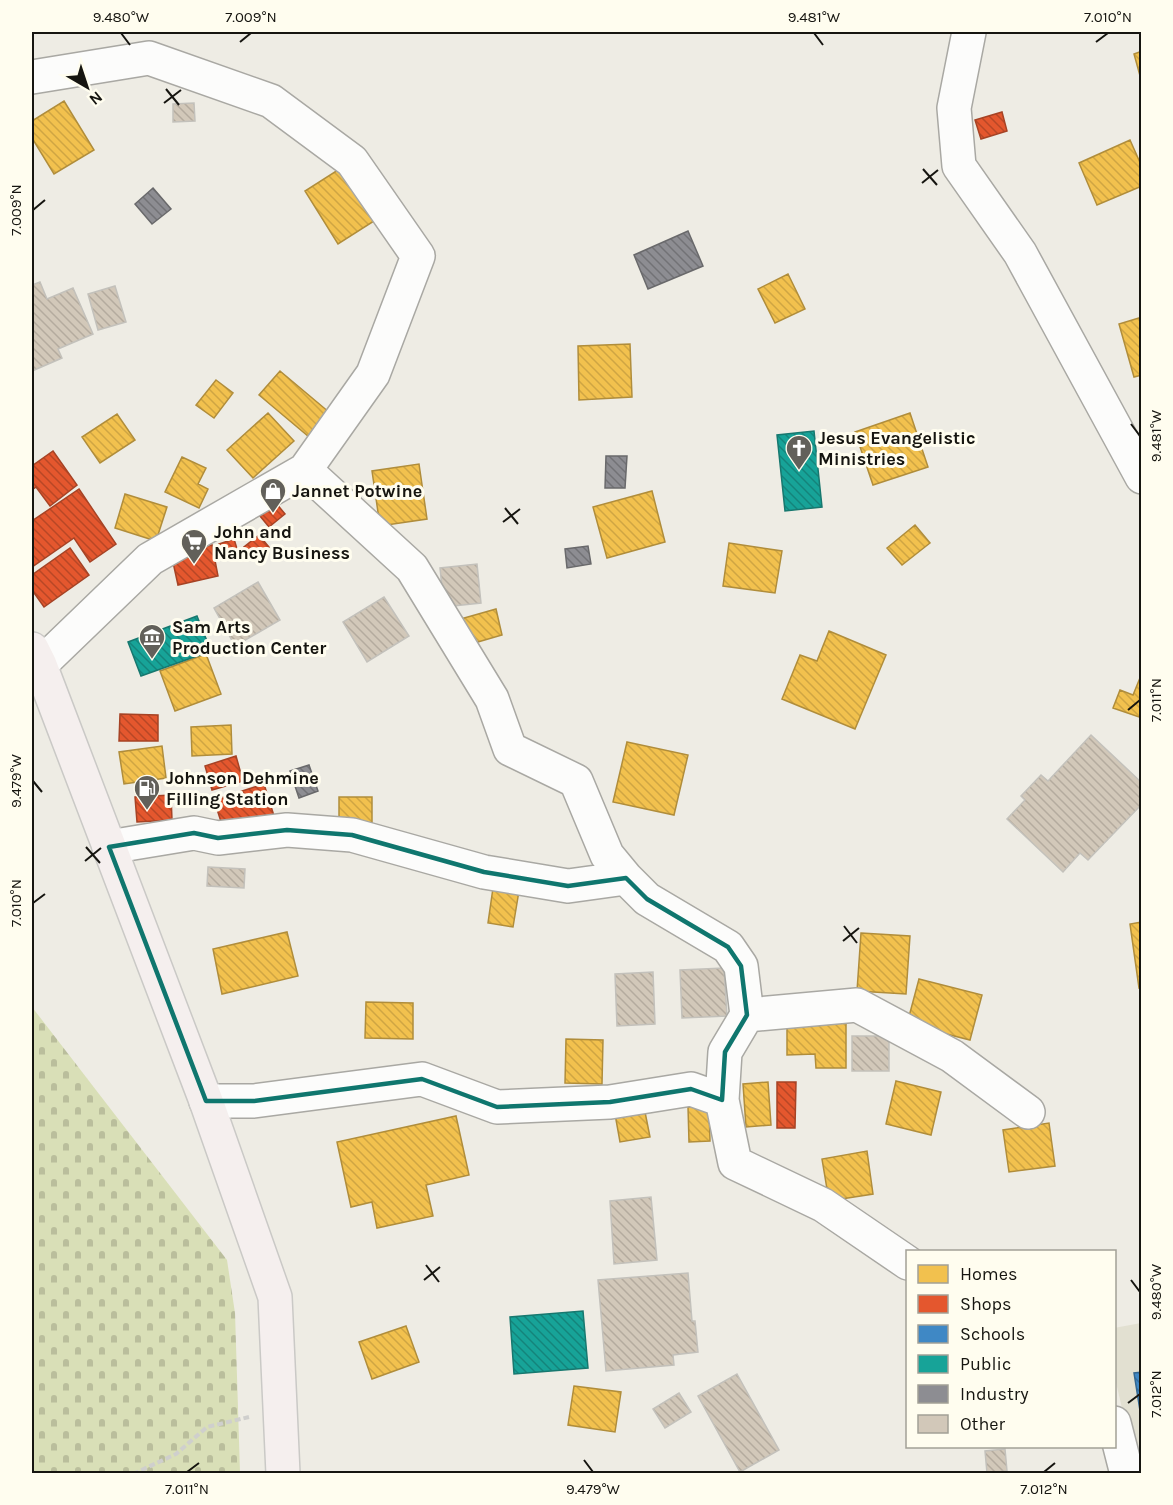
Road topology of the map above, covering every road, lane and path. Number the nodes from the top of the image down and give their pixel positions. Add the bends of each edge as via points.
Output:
1 (969, 32) edge
2 (32, 77) edge
3 (304, 470) junction
4 (1142, 477) edge
5 (34, 661) edge
6 (109, 847) junction
7 (626, 878) junction
8 (747, 1015) junction
9 (722, 1100) junction
10 (206, 1101) junction
11 (1028, 1112) dead end
12 (906, 1262) edge
13 (280, 1410) junction
14 (1116, 1431) edge
15 (133, 1473) edge
16 (283, 1473) edge
17 (1127, 1473) edge

1 - 4 street via 954,108 959,166 1020,253
2 - 3 street via 149,58 271,101 352,161 418,256 373,374
3 - 5 street via 150,559
3 - 7 street via 412,568 492,699 510,749 576,782 607,855
5 - 6 main road
6 - 7 street via 194,834 218,838 287,830 352,835 484,872 568,886
6 - 10 main road
7 - 8 street via 647,898 728,947 741,966
8 - 9 street via 725,1052
8 - 11 street via 857,1005 952,1056
9 - 10 street via 691,1089 610,1102 497,1107 422,1079 254,1101
9 - 12 street via 735,1163 823,1205
10 - 13 main road via 275,1297
13 - 15 path via 207,1427 176,1454
13 - 16 main road
14 - 17 street

